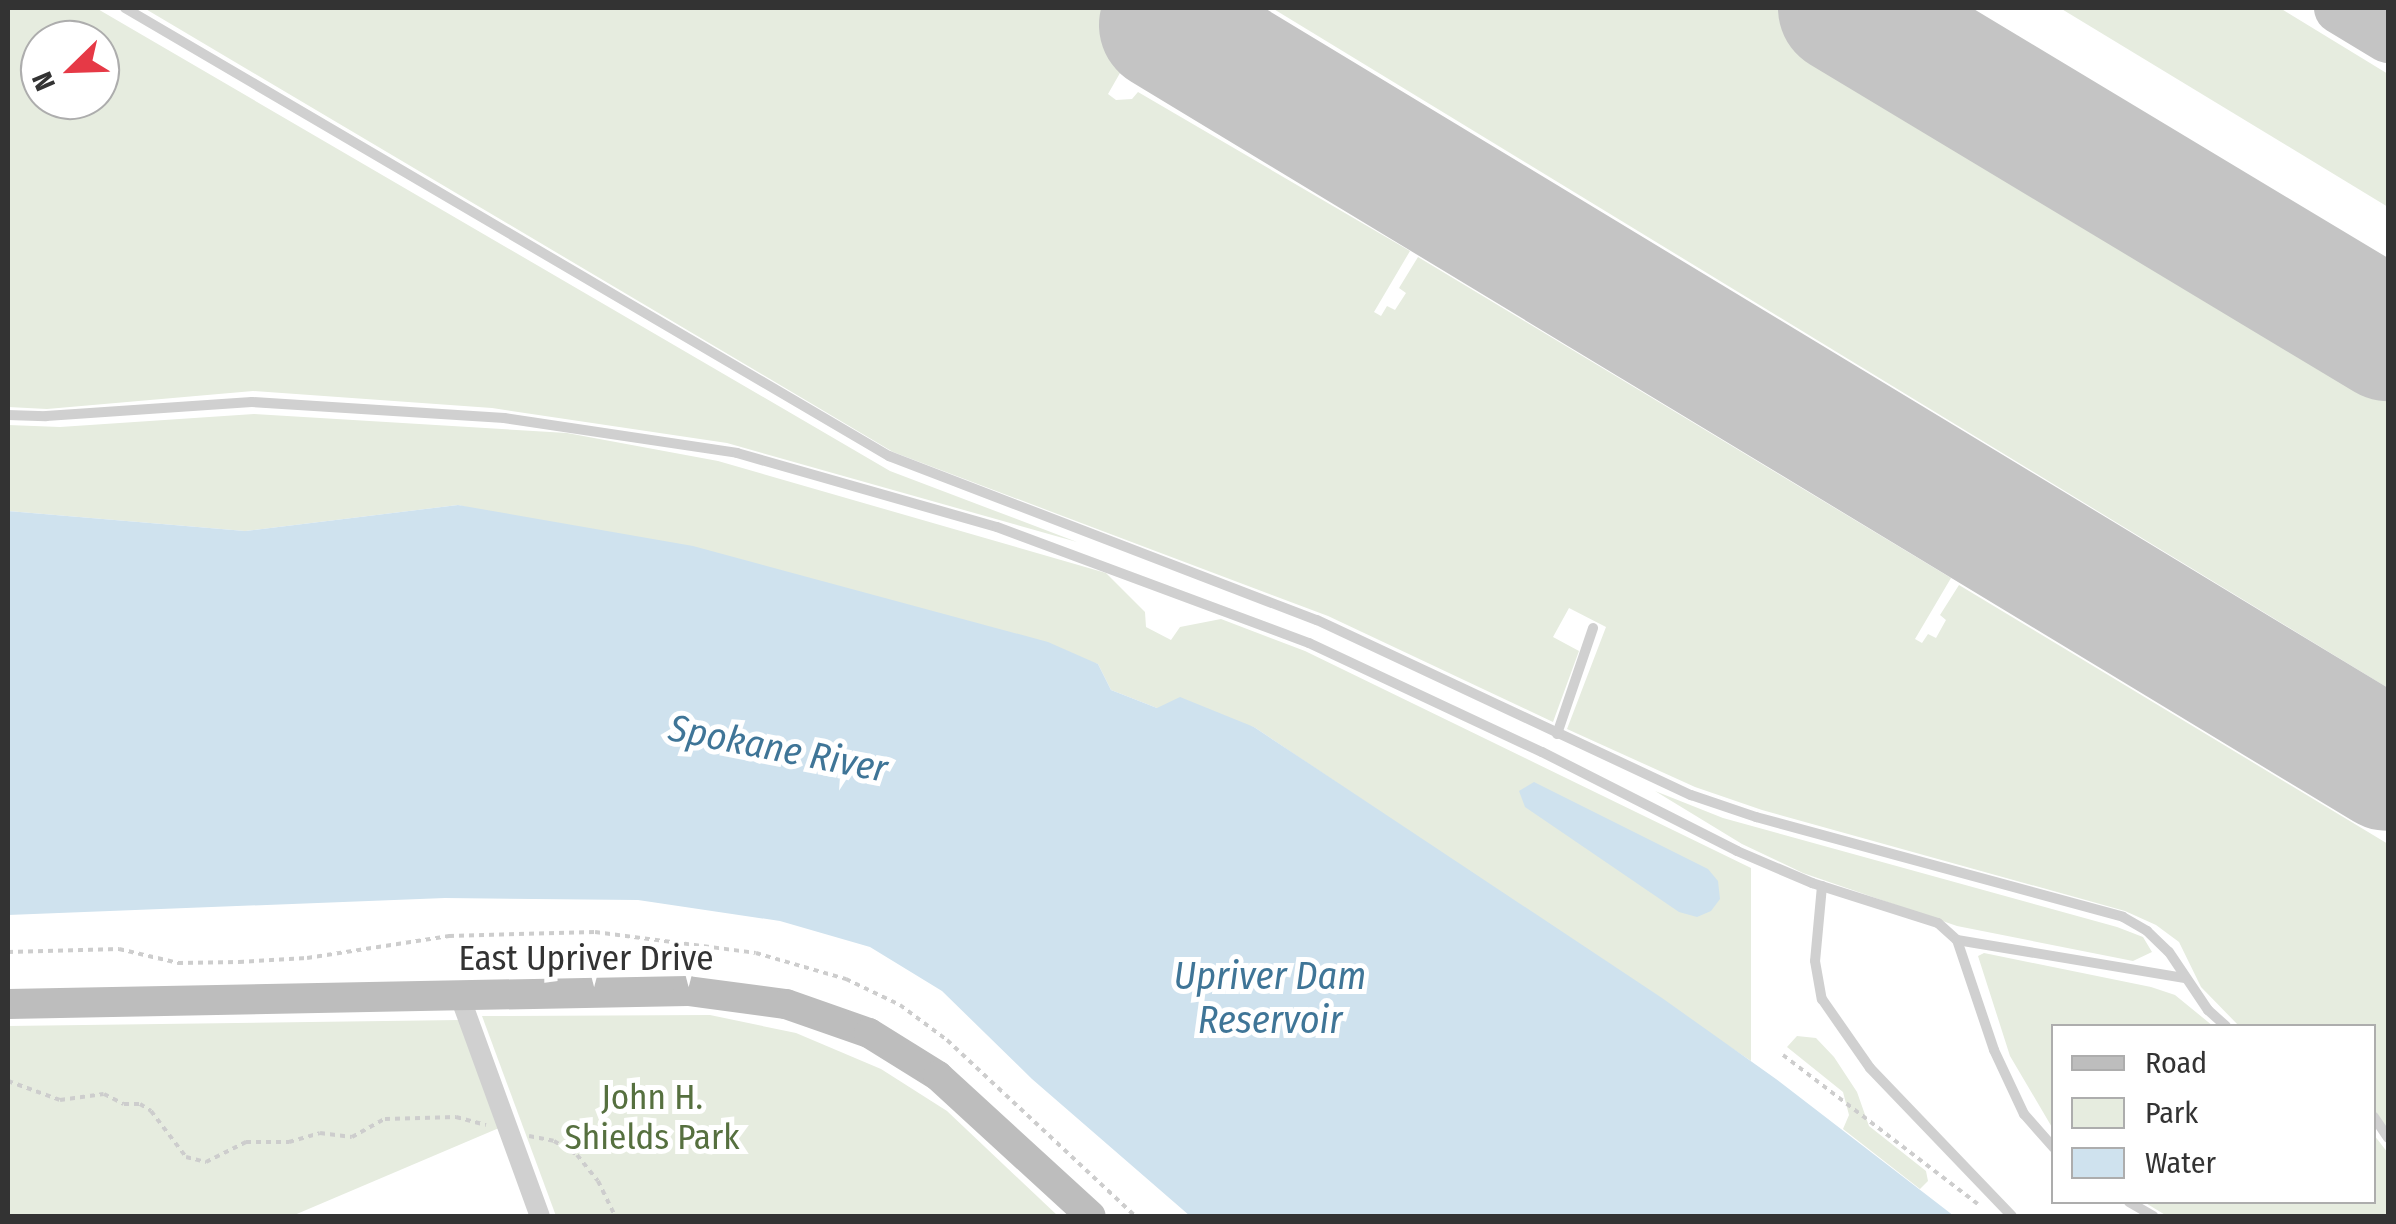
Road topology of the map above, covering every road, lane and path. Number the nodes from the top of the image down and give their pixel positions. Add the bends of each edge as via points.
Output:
1 (126, 8) edge
2 (8, 415) edge
3 (1593, 628) dead end
4 (1557, 734) junction
5 (1822, 886) junction
6 (1957, 940) junction
7 (2185, 978) junction
8 (459, 994) junction
9 (8, 1004) edge
10 (2224, 1024) edge
11 (1783, 1055) dead end
12 (8, 1081) edge
13 (508, 1132) junction
14 (2051, 1145) edge
15 (1979, 1205) dead end
16 (540, 1216) edge
17 (615, 1216) edge
18 (1091, 1216) edge
19 (2012, 1216) edge

1 - 4 lane via 889,456 1317,620
2 - 5 lane via 252,402 504,418 737,453 997,527 1309,644 1737,852
3 - 4 lane
4 - 7 lane via 1756,817 2123,917 2158,941
5 - 6 lane via 1938,923
5 - 19 lane via 1815,961 1822,999 1870,1068
6 - 7 lane
6 - 14 lane via 1994,1050 2024,1114
7 - 10 lane
8 - 9 main road, East Upriver Drive
8 - 13 street
8 - 18 main road, East Upriver Drive via 688,991 786,1004 869,1034 938,1076
11 - 15 path
12 - 13 path via 60,1100 104,1094 140,1104 186,1157 206,1162 246,1142 289,1142 320,1133 340,1139 385,1119 456,1117
13 - 16 street
13 - 17 path via 554,1140 577,1154

